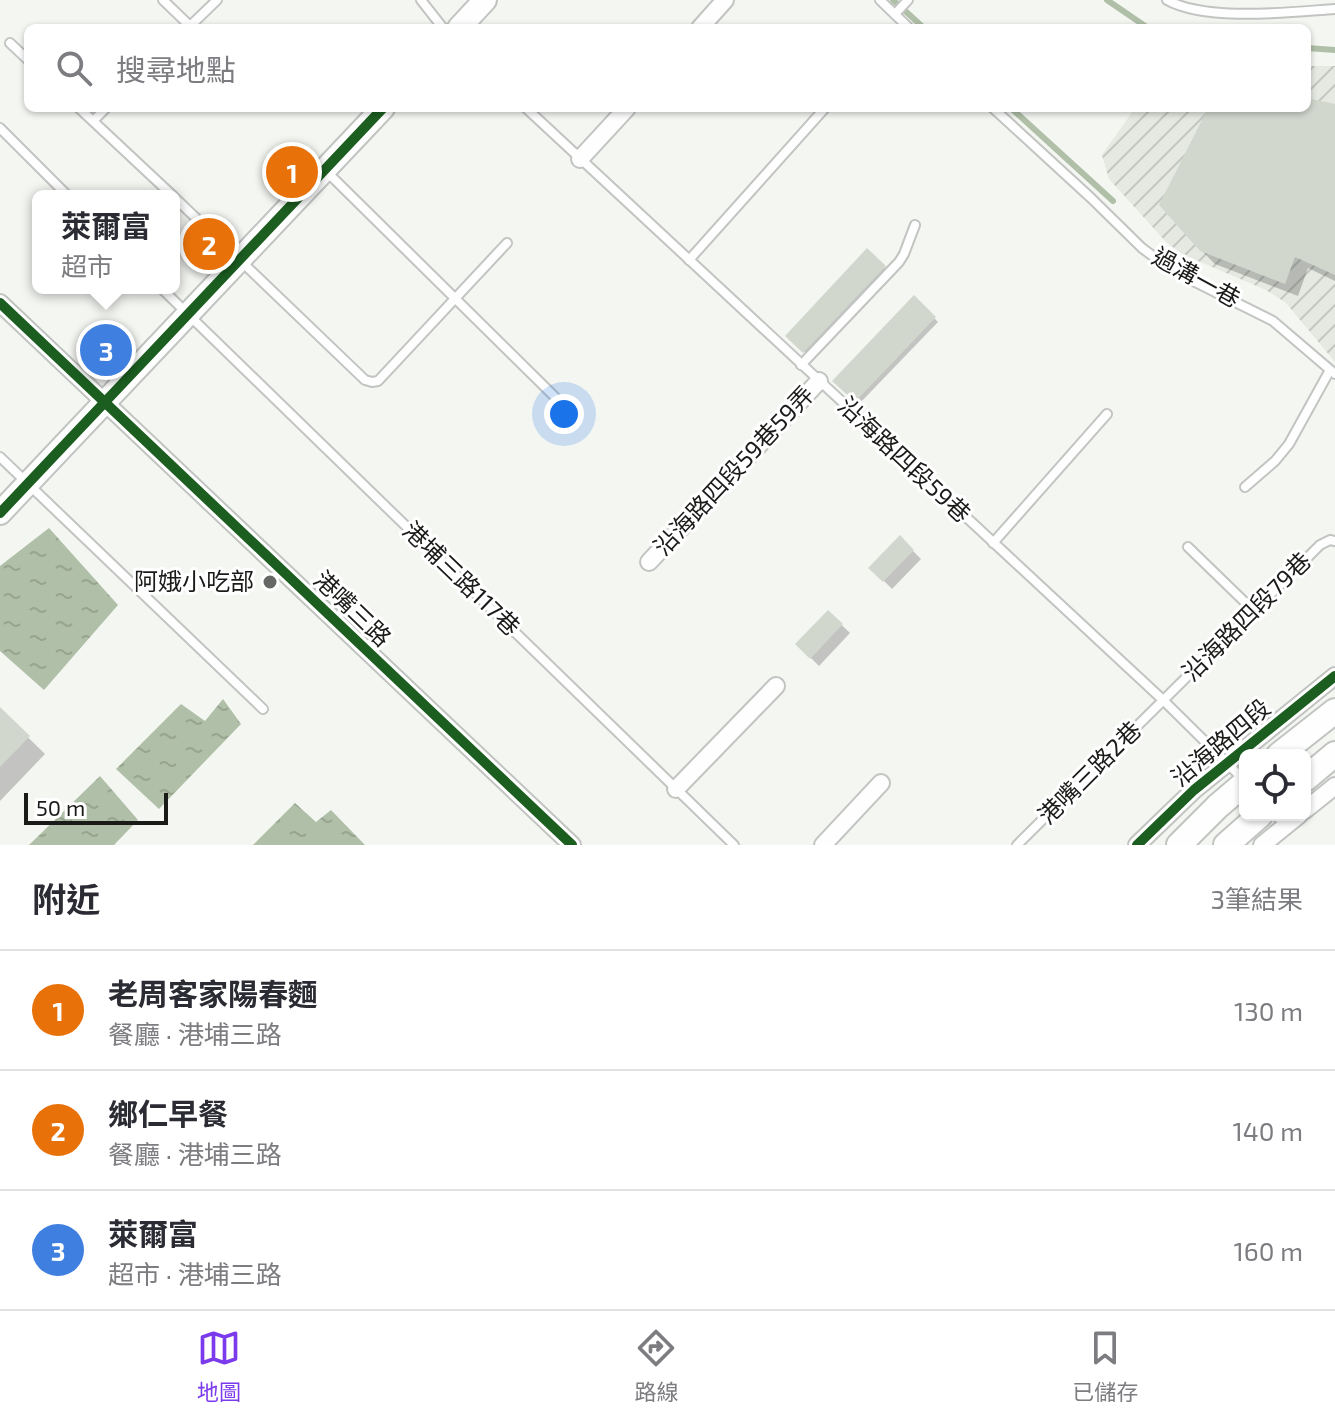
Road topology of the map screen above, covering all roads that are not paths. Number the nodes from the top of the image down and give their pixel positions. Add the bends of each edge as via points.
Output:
1 (163, 0) edge
2 (217, 0) edge
3 (421, 0) edge
4 (485, 0) edge
5 (725, 0) edge
6 (880, 0) edge
7 (908, 0) edge
8 (1167, 0) edge
9 (1335, 9) edge
10 (898, 11) junction
11 (186, 24) edge
12 (192, 24) edge
13 (440, 24) edge
14 (463, 24) edge
15 (704, 24) edge
16 (902, 24) edge
17 (10, 43) dead end
18 (24, 56) edge
19 (83, 112) edge
20 (102, 112) edge
21 (379, 112) edge
22 (530, 112) edge
23 (623, 112) edge
24 (821, 112) edge
25 (997, 112) edge
26 (93, 121) junction
27 (0, 128) edge
28 (580, 159) junction
29 (324, 170) junction
30 (62, 190) edge
31 (166, 190) edge
32 (180, 204) edge
33 (915, 225) dead end
34 (507, 243) dead end
35 (239, 259) junction
36 (689, 260) junction
37 (167, 294) edge
38 (454, 299) junction
39 (0, 303) edge
40 (187, 314) junction
41 (801, 365) junction
42 (1332, 372) edge
43 (819, 381) junction
44 (105, 402) junction
45 (561, 403) dead end
46 (1107, 414) dead end
47 (0, 457) edge
48 (28, 484) junction
49 (1245, 487) dead end
50 (0, 513) edge
51 (1335, 541) edge
52 (993, 543) junction
53 (1188, 547) dead end
54 (649, 562) dead end
55 (1254, 611) junction
56 (1335, 676) edge
57 (776, 686) dead end
58 (1163, 700) junction
59 (263, 709) dead end
60 (1335, 711) edge
61 (1287, 749) edge
62 (1335, 754) edge
63 (1228, 762) junction
64 (1311, 774) edge
65 (1239, 775) edge
66 (881, 783) dead end
67 (1335, 786) edge
68 (1239, 787) edge
69 (676, 789) junction
70 (1311, 805) edge
71 (1253, 821) edge
72 (1280, 821) edge
73 (572, 845) edge
74 (734, 845) edge
75 (823, 845) edge
76 (1017, 845) edge
77 (1137, 845) edge
78 (1179, 845) edge
79 (1226, 845) edge
80 (1262, 845) edge

1 - 11 lane
2 - 12 lane
3 - 13 lane
4 - 14 street
5 - 15 street
6 - 10 lane
7 - 10 lane
8 - 9 lane via 1196,11
10 - 16 lane
17 - 18 lane
19 - 26 lane
20 - 26 lane
21 - 29 street
22 - 28 lane, 沿海路四段59巷
23 - 28 street
24 - 36 lane
25 - 42 lane, 過溝一巷 via 1142,248 1189,279 1273,321
26 - 31 lane
27 - 30 lane
28 - 36 lane, 沿海路四段59巷
29 - 35 street
29 - 38 lane
32 - 35 lane
33 - 41 lane via 899,262
34 - 38 lane
35 - 38 lane via 372,382
35 - 40 street
36 - 41 lane, 沿海路四段59巷
37 - 40 lane, 港埔三路117巷
38 - 45 lane
39 - 44 street, 港嘴三路
40 - 44 street
40 - 69 lane, 港埔三路117巷
41 - 43 lane, 沿海路四段59巷
42 - 49 lane via 1289,444
43 - 52 lane, 沿海路四段59巷
43 - 54 street, 沿海路四段59巷59弄
44 - 48 street
44 - 73 street, 港嘴三路
46 - 52 lane
47 - 48 lane
48 - 50 street
48 - 59 lane
51 - 55 lane, 沿海路四段79巷 via 1320,545
52 - 58 lane, 沿海路四段59巷
53 - 55 lane
55 - 58 lane, 沿海路四段79巷
56 - 63 street, 沿海路四段
57 - 69 street
58 - 63 lane, 沿海路四段59巷
58 - 76 lane, 港嘴三路2巷
60 - 61 main road, 沿海路四段
62 - 64 main road
63 - 65 lane, 沿海路四段59巷
63 - 77 street, 沿海路四段
66 - 75 street
67 - 70 street
68 - 78 main road, 沿海路四段
69 - 74 lane, 港埔三路117巷
71 - 79 main road
72 - 80 street

